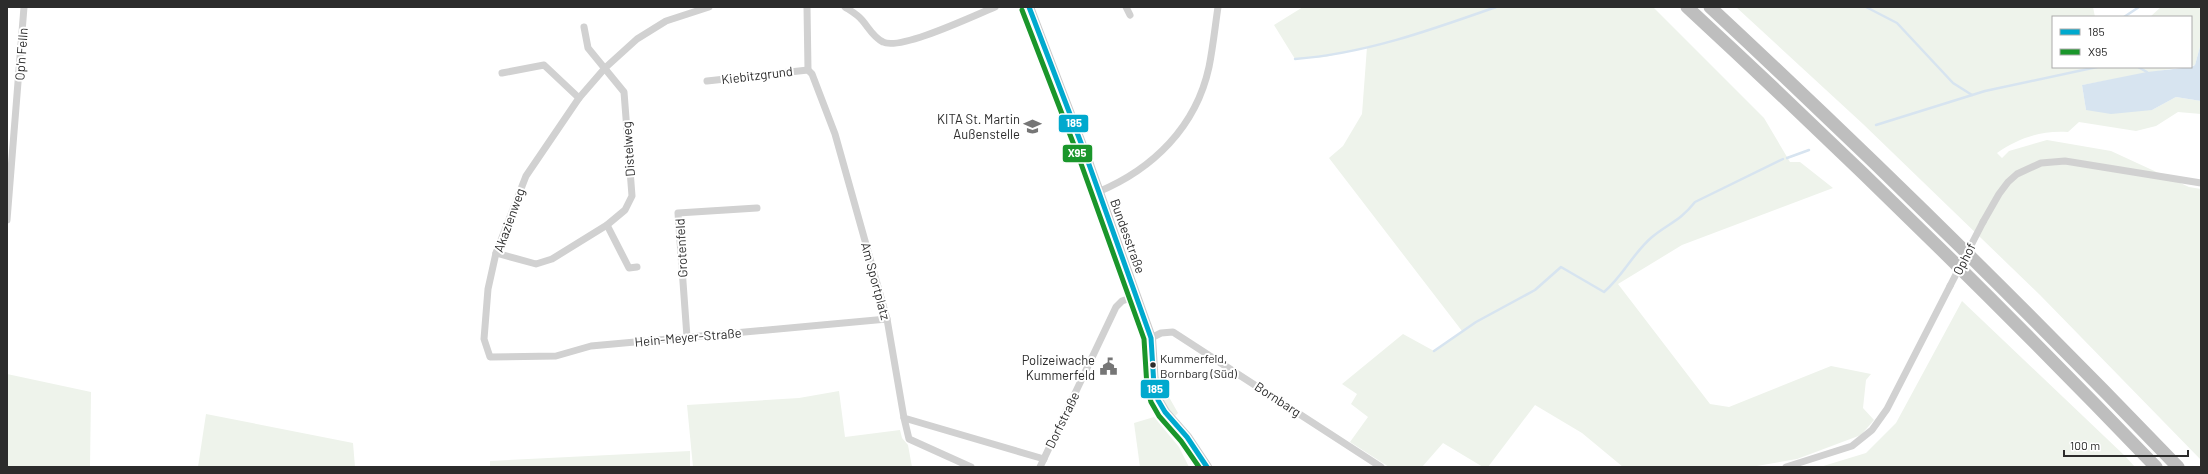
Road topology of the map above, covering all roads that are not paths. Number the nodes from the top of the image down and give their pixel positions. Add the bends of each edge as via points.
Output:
1 (24, 7) edge
2 (709, 7) edge
3 (807, 7) edge
4 (845, 7) edge
5 (995, 7) edge
6 (1029, 7) edge
7 (1126, 7) edge
8 (1218, 7) edge
9 (1687, 7) edge
10 (1710, 7) edge
11 (1130, 15) dead end
12 (584, 27) dead end
13 (605, 68) junction
14 (808, 70) junction
15 (502, 73) dead end
16 (707, 81) dead end
17 (579, 98) junction
18 (2201, 183) edge
19 (1098, 192) junction
20 (757, 208) dead end
21 (7, 220) edge
22 (606, 225) junction
23 (496, 253) junction
24 (621, 268) dead end
25 (629, 268) junction
26 (637, 268) dead end
27 (1136, 296) junction
28 (887, 319) junction
29 (687, 337) junction
30 (1151, 338) junction
31 (490, 356) joint
32 (904, 418) junction
33 (1044, 459) junction
34 (971, 467) edge
35 (1040, 467) edge
36 (1207, 467) edge
37 (1381, 467) edge
38 (1786, 467) edge
39 (2156, 467) edge
40 (2178, 467) edge

1 - 21 street, Op'n Felln
2 - 13 street, Akazienweg via 666,21 637,39
3 - 14 street, Am Sportplatz
4 - 5 street via 884,43 907,41
6 - 19 street, Bundesstraße
7 - 11 street
8 - 19 street via 1208,68 1200,95 1187,122 1156,159 1117,184
9 - 39 highway via 1890,198
10 - 40 highway via 1952,237
12 - 13 street, Distelweg via 588,48
13 - 17 street, Akazienweg
13 - 22 street, Distelweg via 624,92 632,196 625,210
14 - 16 street, Kiebitzgrund
14 - 28 street, Am Sportplatz via 812,74 835,134
15 - 17 street via 544,65
17 - 23 street, Akazienweg via 526,176
18 - 38 street, Ophof, bridge via 2065,161 2041,163 2017,174 1999,194 1983,222 1882,419 1852,446
19 - 27 street, Bundesstraße
20 - 29 street, Grotenfeld via 678,213
22 - 23 street, Distelweg via 552,259 536,264
22 - 25 street
23 - 31 street, Akazienweg via 488,289 484,339
24 - 25 street
25 - 26 street
27 - 30 street, Bundesstraße
27 - 33 street, Dorfstraße via 1122,301 1116,307
28 - 29 street, Hein-Meyer-Straße
28 - 32 street, Am Sportplatz
29 - 31 street, Hein-Meyer-Straße via 591,346 556,356
30 - 36 street, Bundesstraße via 1154,386 1158,400
30 - 37 street, Bornbarg via 1160,333 1173,332
32 - 33 street
32 - 34 street, Am Sportplatz via 909,439
33 - 35 street, Dorfstraße

